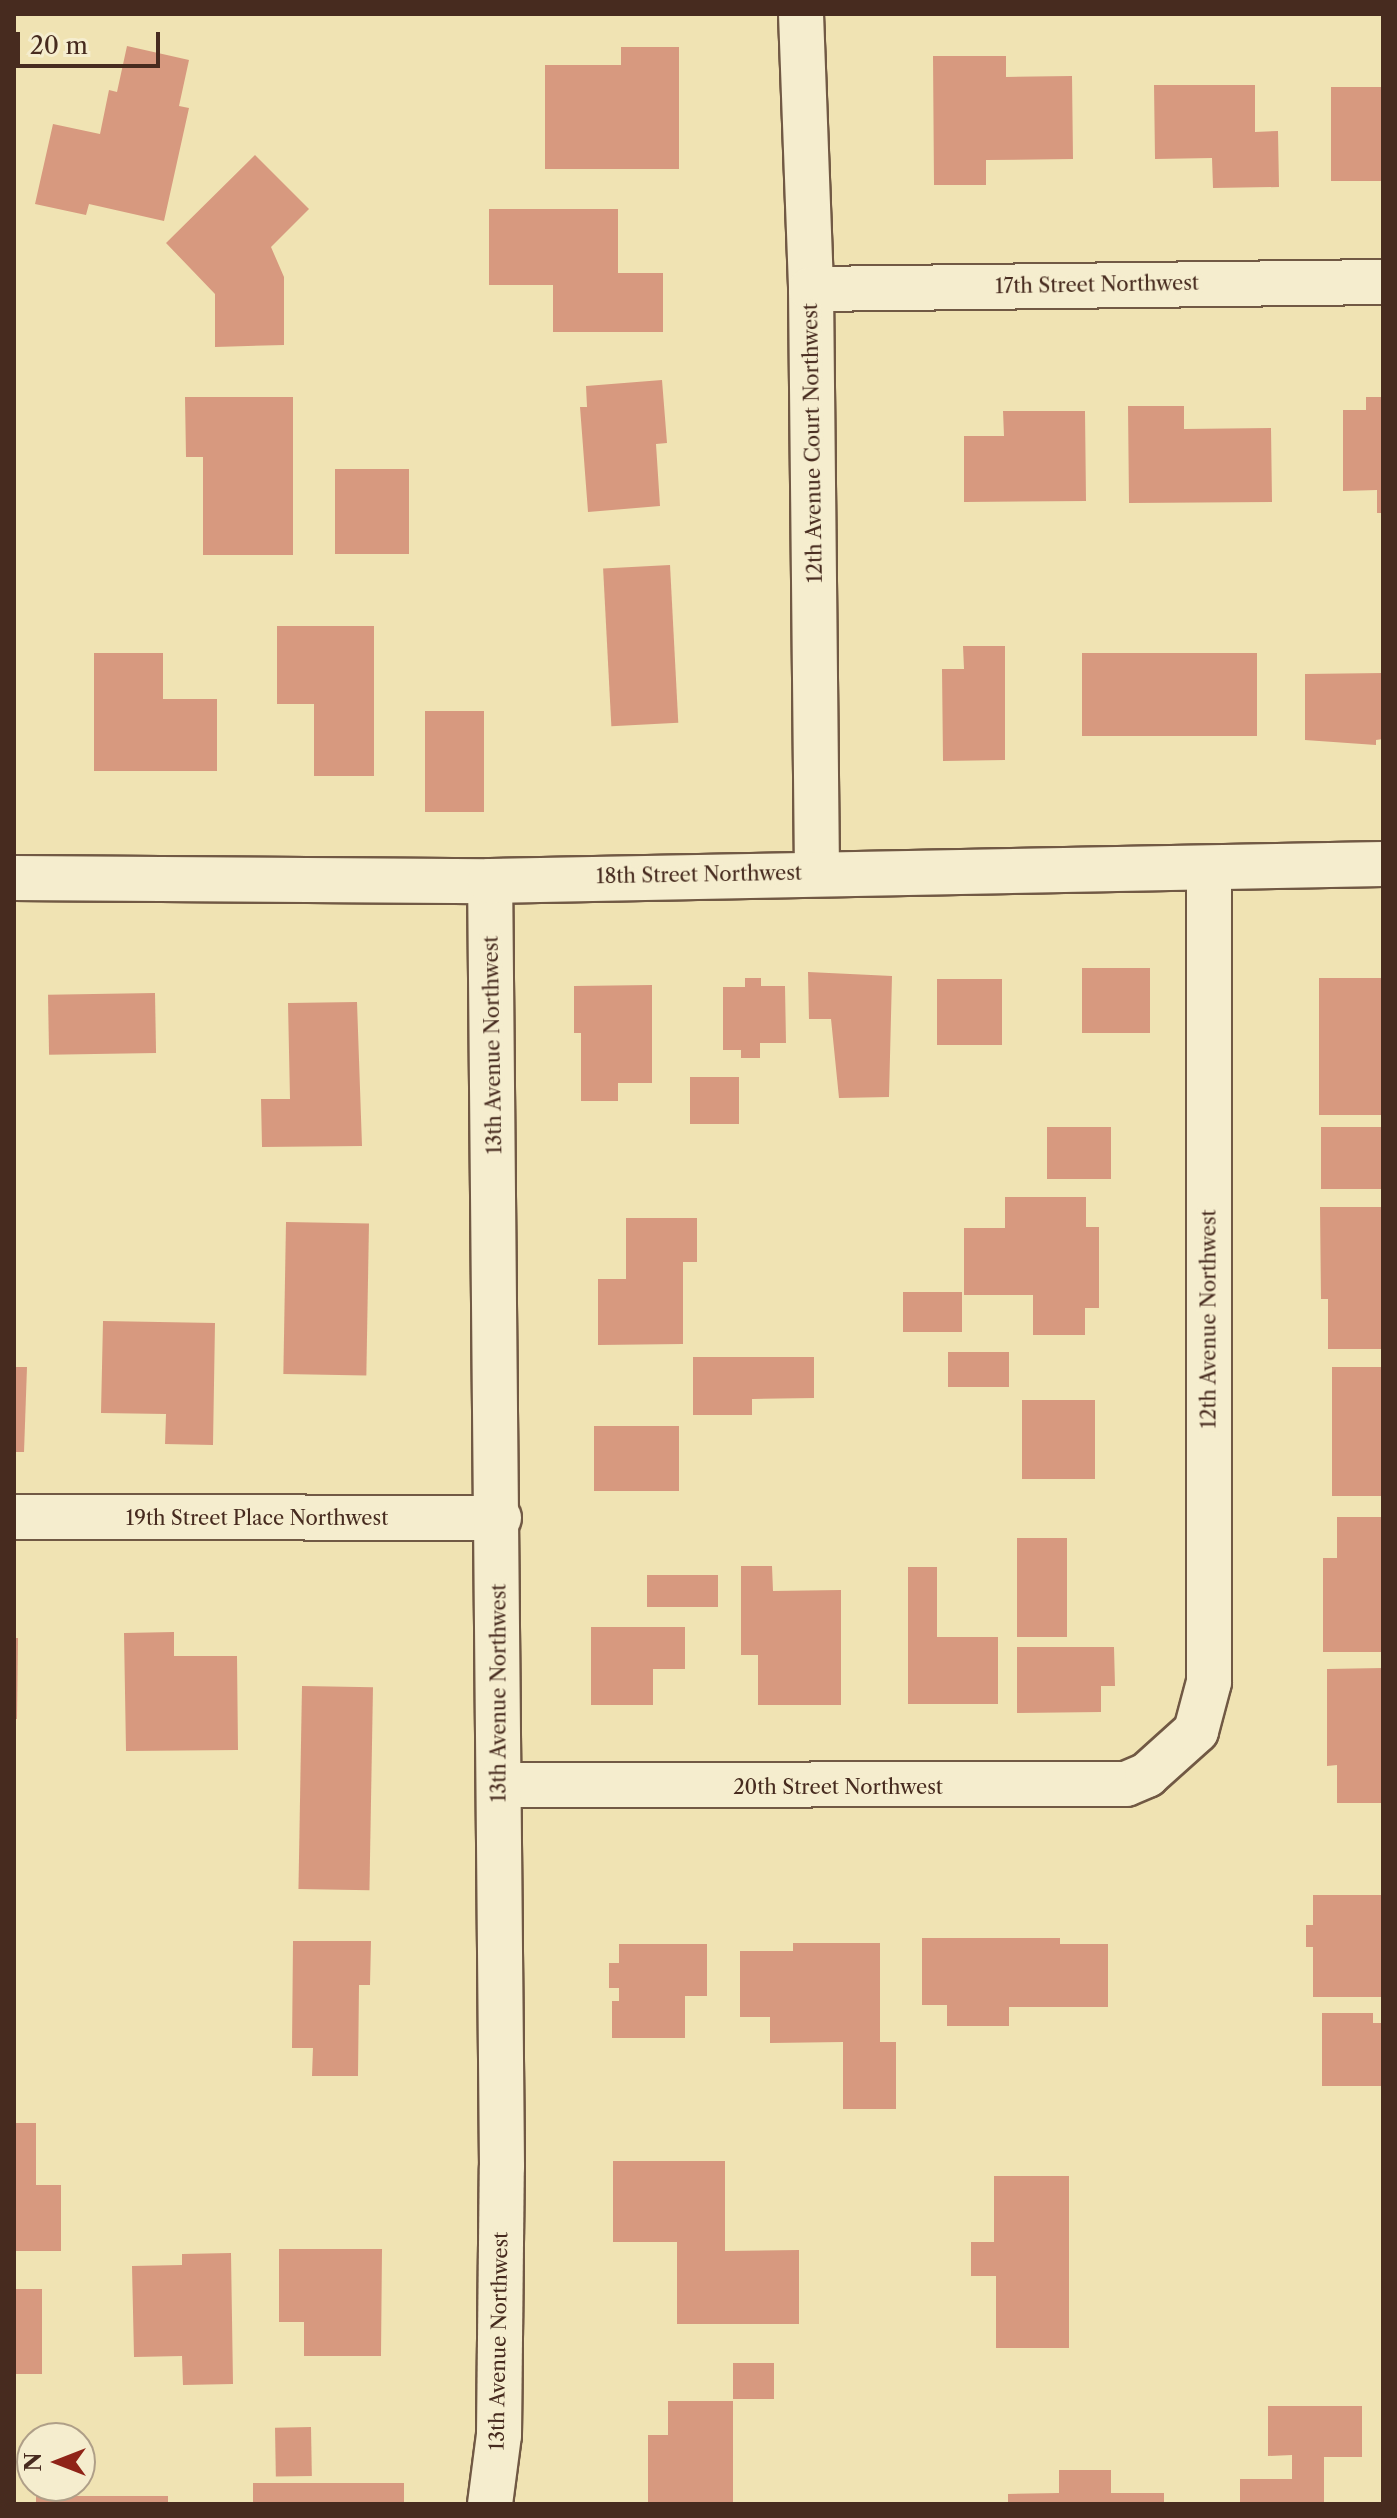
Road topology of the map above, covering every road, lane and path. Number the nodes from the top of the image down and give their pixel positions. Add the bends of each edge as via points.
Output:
1 (801, 14) edge
2 (1383, 282) edge
3 (811, 289) junction
4 (1383, 864) edge
5 (1209, 868) junction
6 (817, 872) junction
7 (14, 878) edge
8 (490, 881) junction
9 (14, 1517) edge
10 (499, 1518) junction
11 (1169, 1757) joint
12 (499, 1785) junction
13 (490, 2504) edge

1 - 3 street, 12th Avenue Court Northwest
2 - 3 street, 17th Street Northwest
3 - 6 street, 12th Avenue Court Northwest
4 - 5 street, 18th Street Northwest
5 - 6 street, 18th Street Northwest
5 - 11 street, 12th Avenue Northwest via 1209,1682 1196,1731
6 - 8 street, 18th Street Northwest
7 - 8 street, 18th Street Northwest
8 - 10 street, 13th Avenue Northwest
9 - 10 street, 19th Street Place Northwest
10 - 12 street, 13th Avenue Northwest
11 - 12 street, 20th Street Northwest via 1126,1784 1046,1788
12 - 13 street, 13th Avenue Northwest via 500,2380

